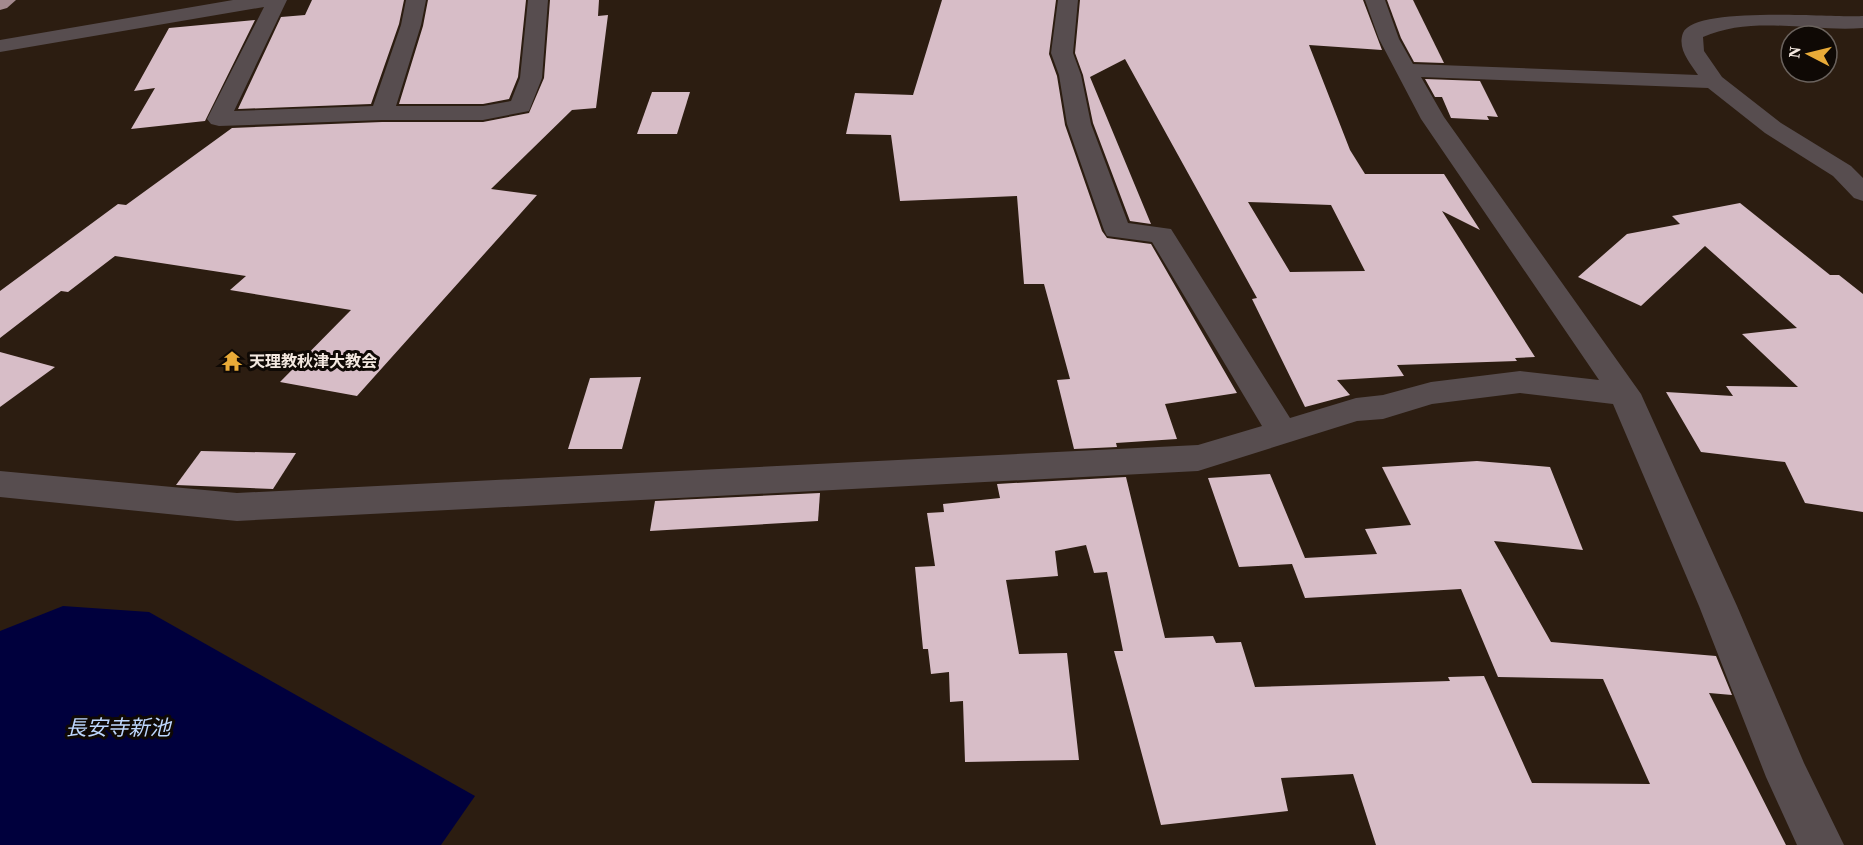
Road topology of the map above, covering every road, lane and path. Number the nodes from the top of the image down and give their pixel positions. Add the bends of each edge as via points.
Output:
1 (6, 0) edge
2 (268, 0) edge
3 (277, 0) edge
4 (416, 0) edge
5 (538, 0) edge
6 (1068, 0) edge
7 (1375, 0) edge
8 (0, 4) edge
9 (1863, 22) edge
10 (0, 46) edge
11 (1407, 70) junction
12 (1714, 82) junction
13 (382, 113) junction
14 (1863, 193) edge
15 (1625, 394) junction
16 (1282, 432) junction
17 (0, 484) edge
18 (1821, 845) edge

1 - 8 highway
2 - 10 street
3 - 13 street via 219,119
4 - 13 street
5 - 13 street via 531,78 521,106 483,113
6 - 16 street via 1062,53 1079,124 1117,230 1161,235
7 - 11 street via 1389,39
9 - 12 street via 1736,21 1705,26 1692,34 1693,51
11 - 12 street
11 - 15 street via 1433,118
12 - 14 street via 1773,128 1842,171
15 - 16 street via 1520,382 1431,393
15 - 18 street via 1788,777
16 - 17 street via 1198,458 237,507

